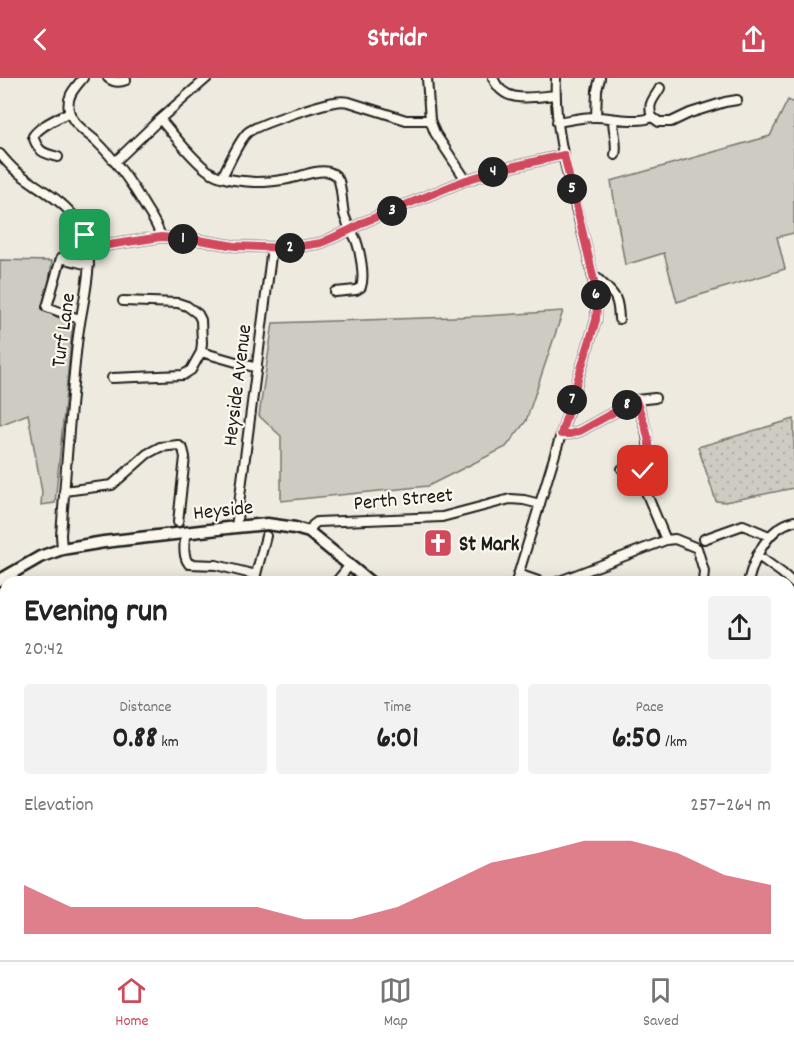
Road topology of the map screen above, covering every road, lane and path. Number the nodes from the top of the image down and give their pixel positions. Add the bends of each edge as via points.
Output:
1 (83, 78) edge
2 (108, 78) edge
3 (207, 78) edge
4 (427, 78) edge
5 (493, 78) edge
6 (556, 78) edge
7 (600, 78) edge
8 (126, 80) dead end
9 (660, 88) dead end
10 (555, 95) junction
11 (737, 100) dead end
12 (69, 112) junction
13 (596, 117) junction
14 (652, 117) junction
15 (160, 119) junction
16 (613, 119) junction
17 (429, 120) junction
18 (557, 122) junction
19 (0, 154) edge
20 (564, 155) junction
21 (615, 155) dead end
22 (58, 157) dead end
23 (115, 162) junction
24 (222, 177) junction
25 (466, 180) junction
26 (350, 230) junction
27 (161, 237) junction
28 (89, 248) junction
29 (272, 248) junction
30 (89, 265) junction
31 (593, 278) junction
32 (335, 292) dead end
33 (123, 301) dead end
34 (619, 319) dead end
35 (79, 320) junction
36 (201, 352) junction
37 (257, 368) junction
38 (112, 378) dead end
39 (655, 398) dead end
40 (636, 400) junction
41 (561, 434) junction
42 (622, 469) dead end
43 (642, 478) junction
44 (64, 491) junction
45 (540, 504) junction
46 (794, 521) edge
47 (178, 522) dead end
48 (236, 526) junction
49 (309, 532) junction
50 (184, 533) junction
51 (266, 536) dead end
52 (769, 536) junction
53 (704, 539) dead end
54 (666, 540) junction
55 (62, 549) junction
56 (757, 555) junction
57 (350, 565) junction
58 (5, 576) edge
59 (247, 576) edge
60 (256, 576) edge
61 (341, 576) edge
62 (363, 576) edge
63 (518, 576) edge
64 (573, 576) edge
65 (704, 576) edge
66 (750, 576) edge
67 (785, 576) edge

1 - 12 street via 69,97
2 - 8 street via 113,82
3 - 15 street
4 - 17 street
5 - 10 street via 498,88 513,97
6 - 10 street
7 - 13 street
9 - 14 street via 650,101
10 - 18 street
11 - 14 street via 671,122 659,122
12 - 22 street via 33,136 43,153
12 - 23 street via 72,120
13 - 16 street
13 - 18 street
14 - 16 street
15 - 23 street
15 - 24 street via 198,162
16 - 21 street
17 - 24 street via 406,120 349,102 329,103 249,131
17 - 25 street
18 - 20 street
19 - 28 street, Turf Lane via 14,170 69,211
20 - 25 street
20 - 31 street
23 - 27 street
24 - 26 street via 259,182 330,172 339,180
25 - 26 street
26 - 29 street via 321,243
26 - 32 street via 359,250 362,284 356,290
27 - 28 street
27 - 29 street
28 - 30 street, Turf Lane
29 - 37 street, Heyside Avenue
30 - 35 street, Turf Lane
30 - 35 street via 62,258 47,307
31 - 34 street via 616,297
31 - 41 street via 596,320
33 - 36 street via 178,303 192,309 201,320
35 - 44 street, Turf Lane
36 - 37 street
36 - 38 street via 191,370 183,375
37 - 48 street, Heyside Avenue
39 - 40 street
40 - 41 street via 580,431
40 - 43 street via 649,446
41 - 45 street
42 - 43 street
43 - 54 street
44 - 47 street via 112,485 152,451 178,446 185,457
44 - 55 street, Turf Lane
45 - 49 street, Perth Street via 510,499 442,517 317,522
45 - 63 street
46 - 52 street
48 - 49 main road, Heyside via 267,524
48 - 50 main road, Heyside
49 - 57 main road, Heyside
50 - 55 main road, Heyside
50 - 59 street via 184,556 189,564 216,565
51 - 60 street
52 - 53 street via 743,525
52 - 56 street
54 - 64 street
54 - 65 street via 675,539 697,548
55 - 58 main road, Heyside
56 - 66 street
56 - 67 street
57 - 61 street
57 - 62 main road, Heyside

